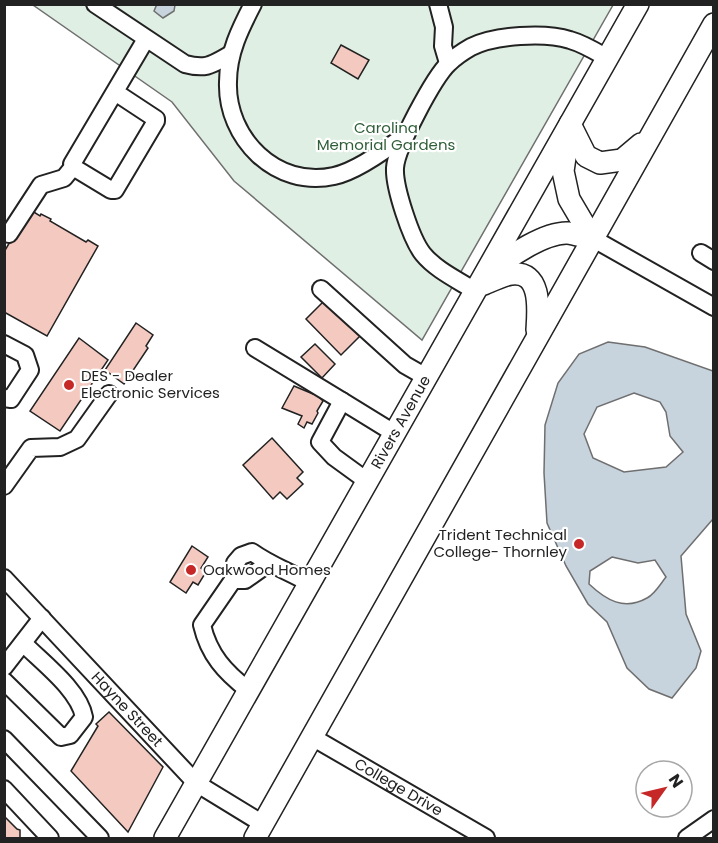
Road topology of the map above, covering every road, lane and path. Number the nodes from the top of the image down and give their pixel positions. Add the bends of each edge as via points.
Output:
1 (95, 4) edge
2 (254, 4) edge
3 (438, 4) edge
4 (638, 4) edge
5 (711, 36) edge
6 (147, 39) junction
7 (231, 54) junction
8 (607, 58) junction
9 (448, 63) junction
10 (115, 92) junction
11 (570, 124) junction
12 (405, 135) junction
13 (651, 135) junction
14 (73, 166) junction
15 (9, 234) dead end
16 (592, 238) junction
17 (479, 284) junction
18 (321, 289) dead end
19 (714, 307) edge
20 (536, 337) junction
21 (4, 344) edge
22 (255, 348) dead end
23 (426, 377) junction
24 (109, 394) dead end
25 (4, 398) edge
26 (342, 401) junction
27 (394, 434) junction
28 (367, 482) junction
29 (4, 486) edge
30 (4, 578) edge
31 (309, 584) junction
32 (42, 618) junction
33 (23, 643) junction
34 (4, 667) edge
35 (4, 681) edge
36 (248, 690) junction
37 (312, 737) junction
38 (8, 751) edge
39 (196, 783) junction
40 (4, 789) edge
41 (714, 819) edge
42 (259, 831) edge
43 (50, 838) edge
44 (100, 838) edge
45 (165, 838) edge
46 (486, 838) edge
47 (687, 838) edge

1 - 6 street
2 - 7 street
3 - 9 street
4 - 8 main road, Rivers Avenue
5 - 13 main road
6 - 7 street via 185,64 199,68
6 - 10 street
7 - 12 street via 228,82 237,128 254,152 274,168 295,176 336,176 370,160
8 - 9 street via 567,38 524,36 489,40
8 - 11 main road, Rivers Avenue
9 - 12 street
10 - 14 street
10 - 14 street via 156,121 115,190
11 - 13 main road via 586,156 600,163 622,160
11 - 16 main road via 563,171 569,199
11 - 17 main road, Rivers Avenue
12 - 17 street via 395,177 416,244 442,270
13 - 16 main road
14 - 15 street via 64,178 41,185
16 - 17 main road via 566,233 543,240 516,251
16 - 19 street
16 - 20 main road
17 - 20 main road via 510,274 527,279 538,298
17 - 23 main road, Rivers Avenue
18 - 23 street via 405,365
20 - 37 main road
21 - 25 street via 25,356 30,370 11,399
22 - 26 street
23 - 27 main road, Rivers Avenue
24 - 29 street via 77,439 60,447 31,448
26 - 27 street
26 - 28 street via 320,442
27 - 28 main road, Rivers Avenue
28 - 31 main road, Rivers Avenue
30 - 32 street, Hayne Street
31 - 36 main road, Rivers Avenue
31 - 36 street via 252,552 236,563 233,580 202,625 206,643 226,673
32 - 33 street
32 - 39 street, Hayne Street
33 - 34 street
33 - 35 street via 73,693 84,717 70,735 61,737
36 - 39 main road, Rivers Avenue
37 - 42 main road
37 - 46 street, College Drive
38 - 44 street
39 - 42 street, Hayne Street
39 - 45 main road, Rivers Avenue
40 - 43 street
41 - 47 street

